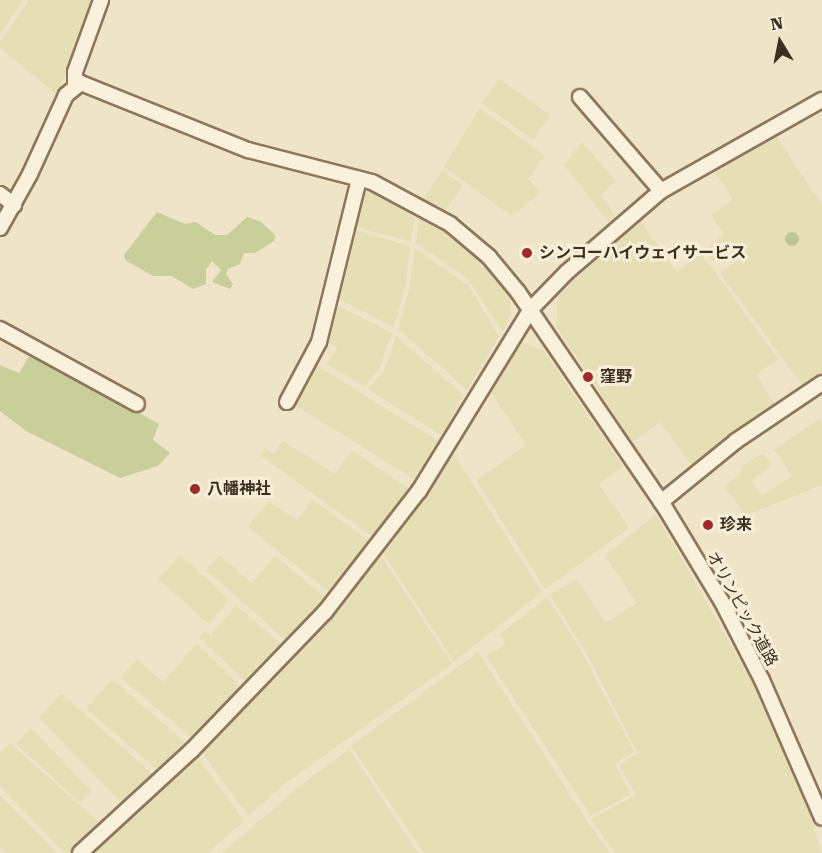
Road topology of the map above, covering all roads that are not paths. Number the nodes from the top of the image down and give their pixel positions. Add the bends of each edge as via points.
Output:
1 (101, 0) edge
2 (75, 85) junction
3 (580, 97) dead end
4 (822, 100) edge
5 (359, 179) junction
6 (662, 191) junction
7 (0, 194) edge
8 (14, 205) junction
9 (0, 228) edge
10 (531, 309) junction
11 (0, 329) edge
12 (822, 382) edge
13 (287, 402) dead end
14 (137, 404) dead end
15 (661, 502) junction
16 (822, 818) edge
17 (80, 853) edge

1 - 2 street via 75,72
2 - 5 street, オリンピック道路 via 89,84 248,150
2 - 8 street via 66,95
3 - 6 street
4 - 6 street
5 - 10 street, オリンピック道路 via 424,208 470,238
5 - 13 street via 319,342
6 - 10 street via 613,230
7 - 8 street
8 - 9 street
10 - 15 street, オリンピック道路
10 - 17 street via 419,492 326,612 192,750
11 - 14 street
12 - 15 street via 736,441
15 - 16 street, オリンピック道路 via 722,602 762,680

